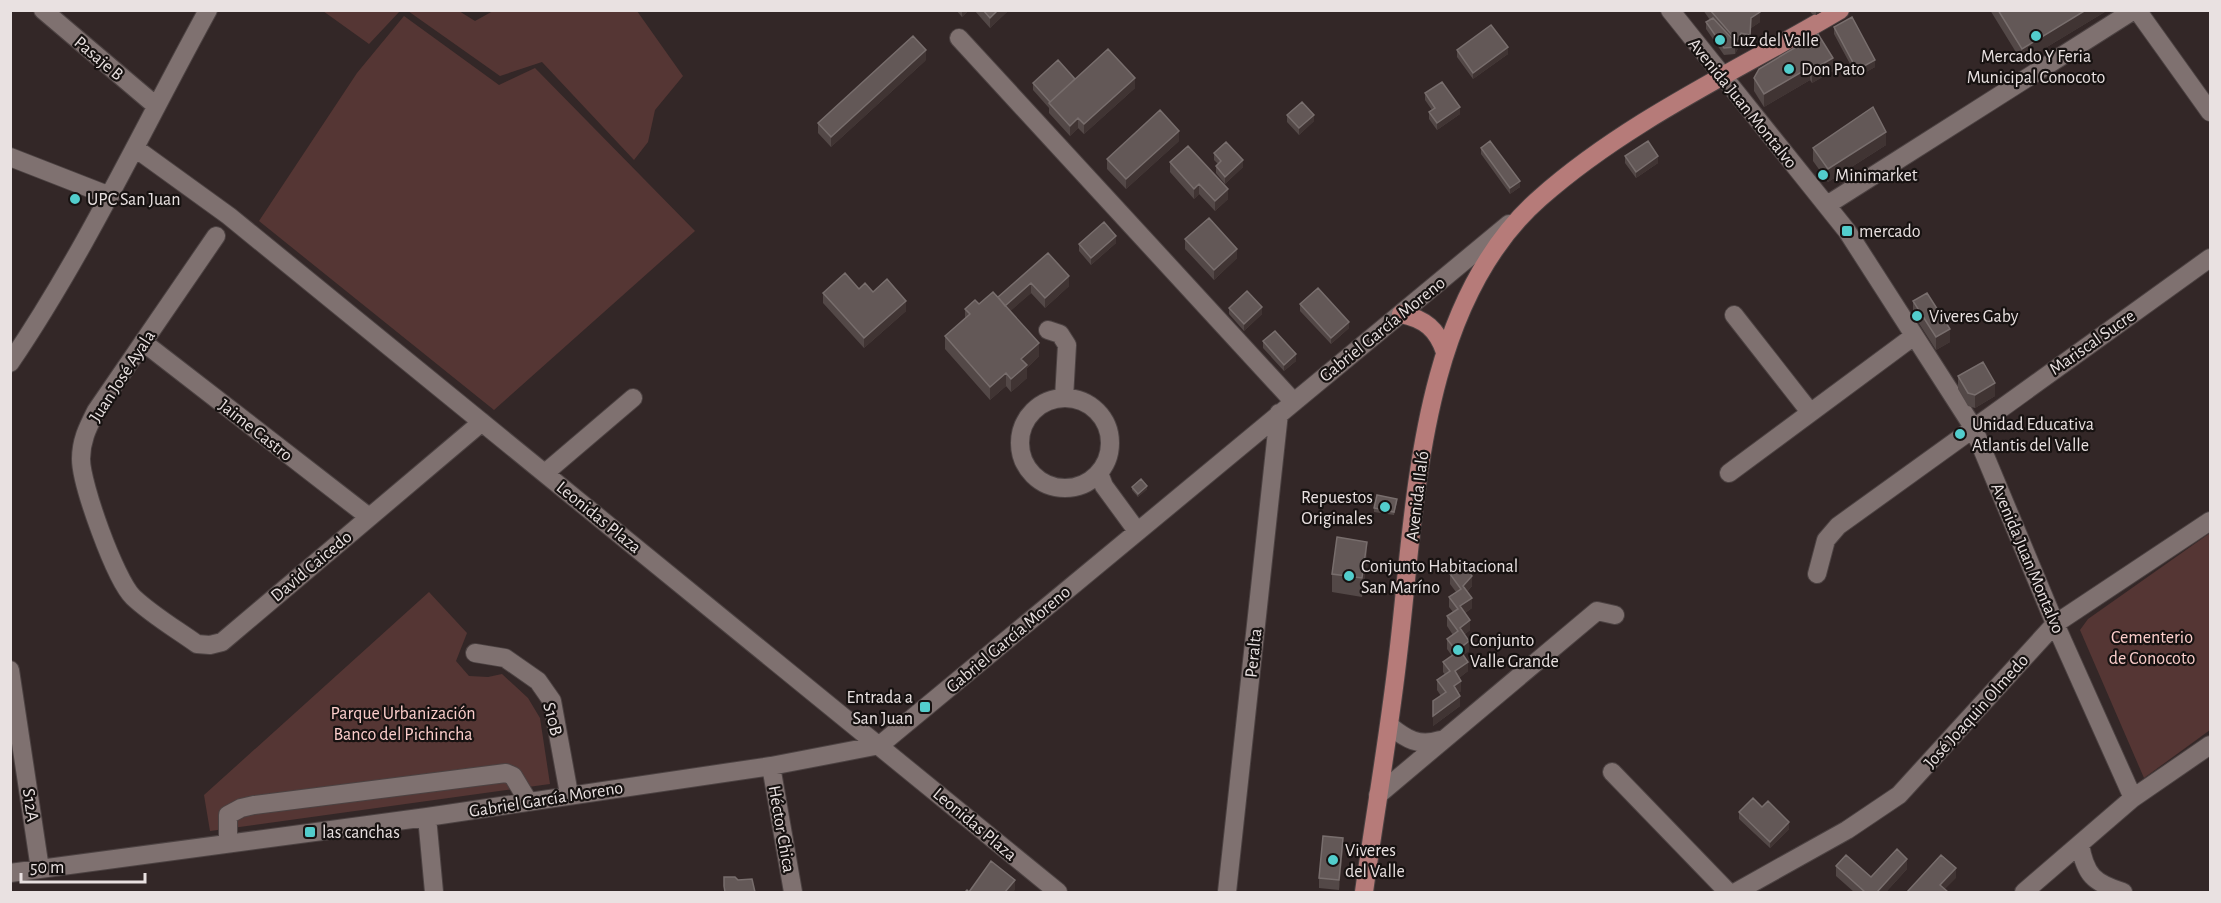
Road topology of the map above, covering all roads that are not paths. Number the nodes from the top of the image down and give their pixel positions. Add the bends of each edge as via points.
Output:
1 (44, 10) edge
2 (208, 10) edge
3 (1670, 10) edge
4 (1840, 10) edge
5 (2135, 10) edge
6 (959, 38) dead end
7 (1722, 77) junction
8 (155, 105) junction
9 (2211, 112) edge
10 (135, 147) junction
11 (10, 157) edge
12 (110, 196) junction
13 (1539, 199) junction
14 (1827, 205) junction
15 (216, 236) dead end
16 (2211, 258) edge
17 (1401, 314) junction
18 (1734, 315) dead end
19 (1048, 330) dead end
20 (1914, 336) junction
21 (143, 342) junction
22 (1444, 352) junction
23 (10, 363) edge
24 (633, 398) dead end
25 (1064, 398) junction
26 (1293, 401) junction
27 (1810, 412) junction
28 (1279, 413) junction
29 (482, 422) junction
30 (1973, 427) junction
31 (545, 473) junction
32 (1099, 473) junction
33 (1729, 473) dead end
34 (369, 517) junction
35 (2211, 521) edge
36 (1137, 531) junction
37 (1817, 574) dead end
38 (131, 595) joint
39 (1615, 615) dead end
40 (2055, 624) junction
41 (475, 653) dead end
42 (10, 670) edge
43 (1390, 726) junction
44 (1440, 740) junction
45 (880, 745) junction
46 (2211, 745) edge
47 (771, 766) junction
48 (1612, 772) dead end
49 (569, 794) junction
50 (1378, 795) junction
51 (2133, 798) junction
52 (528, 801) junction
53 (427, 817) junction
54 (228, 842) junction
55 (2080, 844) junction
56 (40, 869) junction
57 (10, 873) edge
58 (434, 892) edge
59 (793, 892) edge
60 (1058, 892) edge
61 (1227, 892) edge
62 (1364, 892) edge
63 (1728, 892) edge
64 (1736, 892) edge
65 (2024, 892) edge
66 (2123, 892) edge

1 - 8 street, Pasaje B
2 - 8 street
3 - 7 street, Avenida Juan Montalvo
4 - 7 main road, Gabriel García Moreno
5 - 9 street
5 - 14 street
6 - 26 street
7 - 13 main road, Gabriel García Moreno via 1599,152
7 - 14 street, Avenida Juan Montalvo
8 - 10 street
10 - 12 street
10 - 29 street, Leonidas Plaza via 229,216
11 - 12 street
12 - 23 street
13 - 17 street, Gabriel García Moreno
13 - 22 main road, Avenida Ilaló via 1474,286
14 - 20 street, Avenida Juan Montalvo
15 - 21 street, Juan José Ayala
16 - 30 street, Mariscal Sucre
17 - 22 main road via 1430,326 1440,338
17 - 26 street, Gabriel García Moreno
18 - 27 street
19 - 25 street via 1060,334 1066,345
20 - 27 street
20 - 30 street, Avenida Juan Montalvo
21 - 34 street, Jaime Castro
21 - 38 street, Juan José Ayala via 96,411 83,438 81,461 107,546
22 - 43 main road, Avenida Ilaló via 1423,444
24 - 31 street
25 - 32 street via 1089,405 1101,415 1108,429 1107,460
25 - 32 street via 1041,406 1025,423 1020,438 1022,454 1029,469 1055,487 1071,488
26 - 28 street, Gabriel García Moreno
27 - 33 street
28 - 36 street, Gabriel García Moreno
28 - 61 street, Peralta
29 - 31 street, Leonidas Plaza
29 - 34 street, David Caicedo
30 - 37 street, Mariscal Sucre via 1838,526 1826,540
30 - 40 street, Avenida Juan Montalvo
31 - 45 street, Leonidas Plaza
32 - 36 street
34 - 38 street, David Caicedo via 222,642 197,644
35 - 40 street, José Joaquin Olmedo
36 - 45 street, Gabriel García Moreno
39 - 44 street via 1597,611
40 - 51 street, Avenida Juan Montalvo
40 - 64 street, José Joaquin Olmedo via 1899,795 1847,830
41 - 49 street, S10B via 505,658 538,681 552,701
42 - 56 street, S12A
43 - 44 street via 1406,739 1427,745
43 - 50 main road, Avenida Ilaló
44 - 50 street
45 - 47 street, Gabriel García Moreno
45 - 60 street, Leonidas Plaza
46 - 51 street
47 - 49 street, Gabriel García Moreno
47 - 59 street, Héctor Chica
48 - 63 street
49 - 52 street, Gabriel García Moreno
50 - 62 main road, Avenida Ilaló
51 - 55 street
52 - 53 street, Gabriel García Moreno
52 - 54 street via 513,776 506,772 254,805 228,815
53 - 54 street, Gabriel García Moreno
53 - 58 street
54 - 56 street, Gabriel García Moreno
55 - 65 street
55 - 66 street via 2083,860 2096,882
56 - 57 street, Gabriel García Moreno

